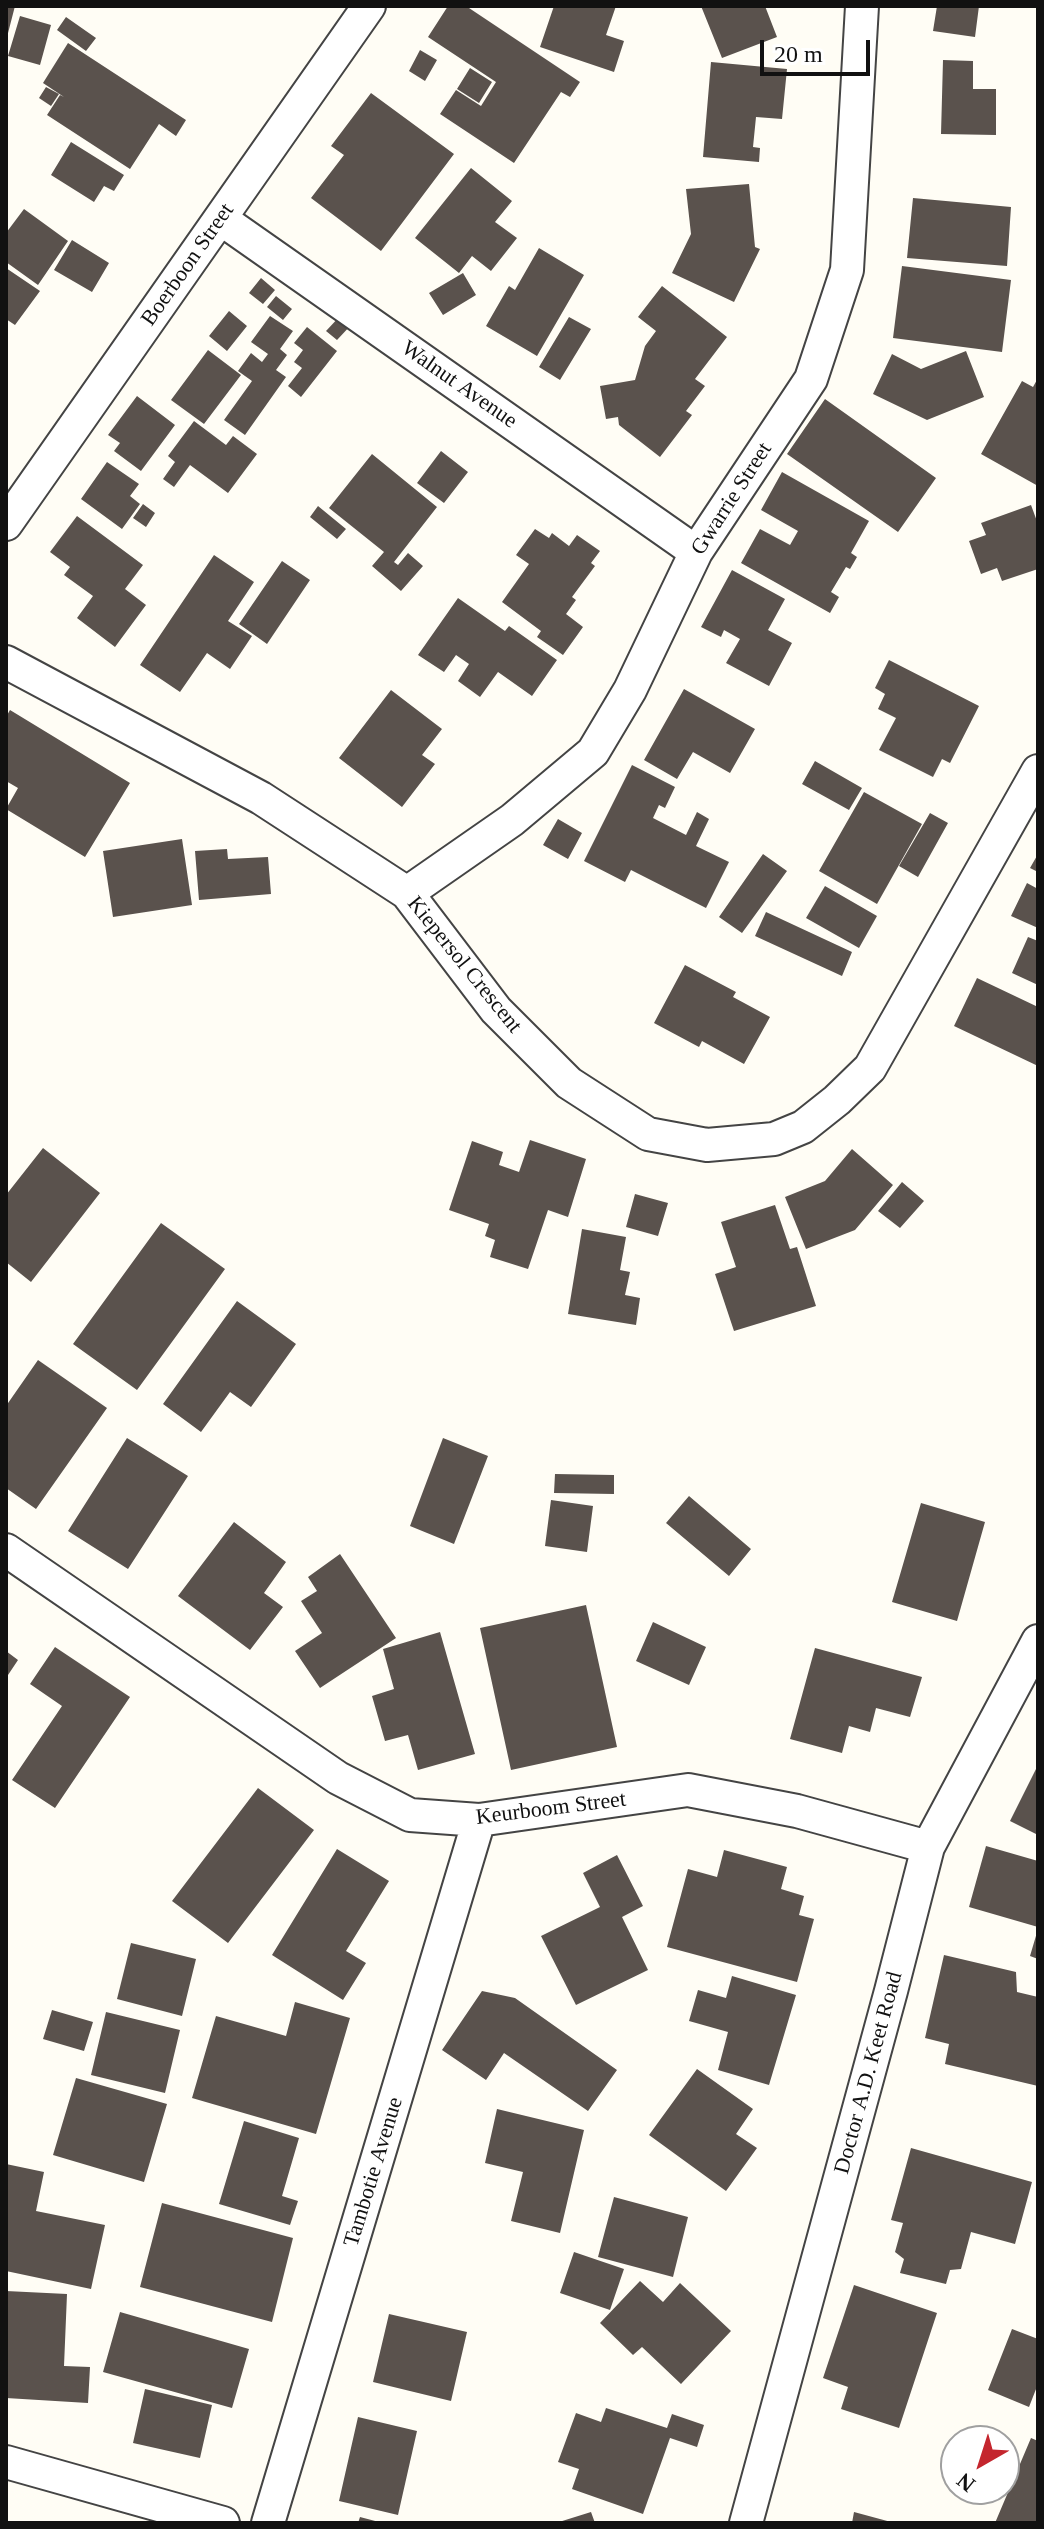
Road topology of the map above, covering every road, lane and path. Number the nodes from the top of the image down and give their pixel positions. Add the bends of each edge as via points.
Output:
1 (369, 6) edge
2 (862, 6) edge
3 (221, 219) junction
4 (6, 524) edge
5 (696, 552) junction
6 (6, 662) edge
7 (1038, 771) edge
8 (407, 893) junction
9 (6, 1550) edge
10 (1038, 1641) edge
11 (479, 1820) junction
12 (928, 1847) junction
13 (6, 2462) edge
14 (223, 2523) edge
15 (268, 2523) edge
16 (746, 2523) edge

1 - 3 street, Boerboon Street
2 - 5 street, Gwarrie Street via 847,270 811,379
3 - 4 street, Boerboon Street
3 - 5 street, Walnut Avenue
5 - 8 street, Gwarrie Street via 630,690 593,752 512,820
6 - 8 street, Kiepersol Crescent via 261,798
7 - 8 street, Kiepersol Crescent via 870,1068 803,1127 774,1139 707,1145 648,1134 569,1083 496,1010
9 - 11 street, Keurboom Street via 338,1778 410,1815
10 - 12 street, Doctor A.D. Keet Road
11 - 12 street, Keurboom Street via 688,1790 797,1811
11 - 15 street, Tambotie Avenue
12 - 16 street, Doctor A.D. Keet Road
13 - 14 street

